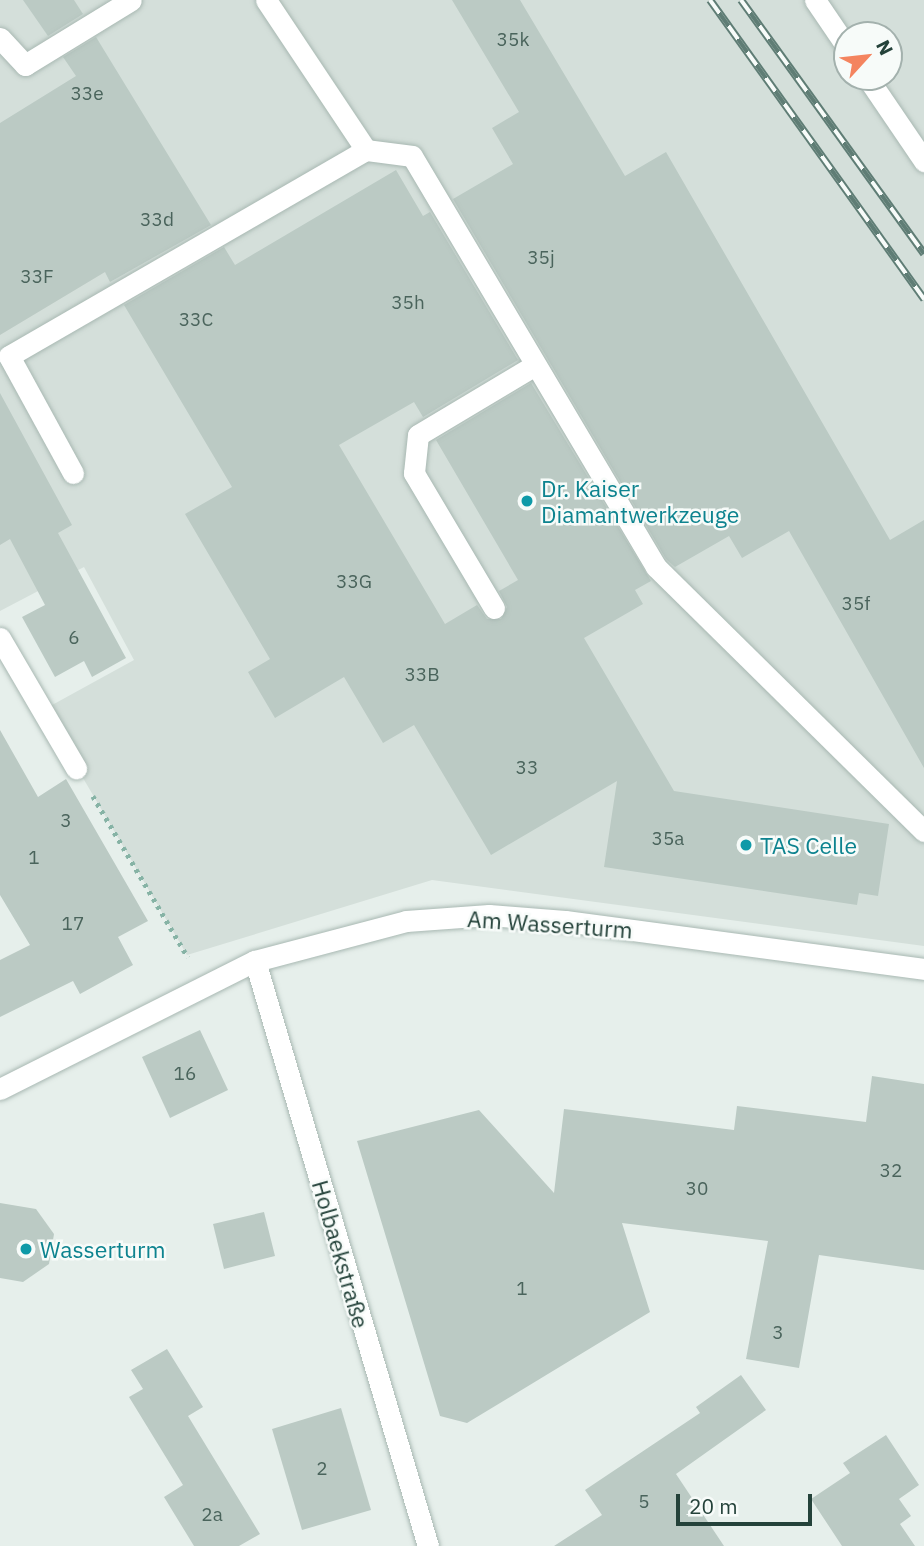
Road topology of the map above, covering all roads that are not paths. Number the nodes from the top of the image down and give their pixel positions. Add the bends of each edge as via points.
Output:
1 (131, 0) edge
2 (266, 0) edge
3 (815, 0) edge
4 (833, 26) edge
5 (0, 38) edge
6 (876, 91) edge
7 (366, 150) junction
8 (924, 161) edge
9 (535, 365) junction
10 (73, 473) dead end
11 (494, 608) dead end
12 (0, 638) edge
13 (76, 768) road end
14 (924, 831) edge
15 (255, 961) junction
16 (924, 970) edge
17 (0, 1089) edge
18 (428, 1546) edge

1 - 5 street via 25,65
2 - 7 street
3 - 4 street
6 - 8 street
7 - 9 street via 412,156
7 - 10 street via 9,356
9 - 11 street via 418,435 414,473
9 - 14 street via 656,567
12 - 13 street
15 - 16 street, Am Wasserturm via 406,921 489,915
15 - 17 street, Am Wasserturm via 203,983
15 - 18 street, Holbaekstraße

